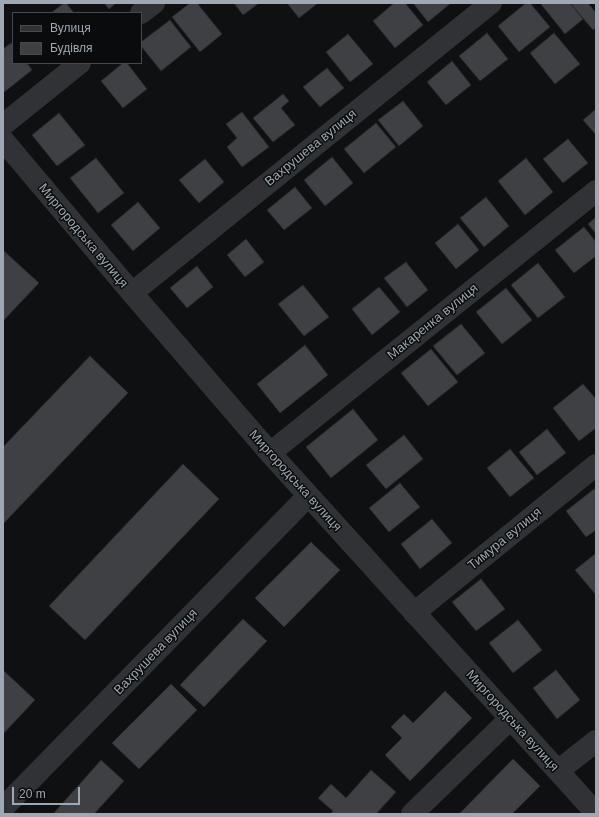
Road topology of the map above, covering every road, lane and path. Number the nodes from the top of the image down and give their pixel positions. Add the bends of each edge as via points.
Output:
1 (154, 3) edge
2 (491, 3) edge
3 (142, 13) edge
4 (79, 64) edge
5 (3, 125) edge
6 (3, 140) edge
7 (596, 191) edge
8 (132, 293) junction
9 (270, 453) junction
10 (596, 465) edge
11 (308, 496) junction
12 (414, 613) junction
13 (510, 719) junction
14 (596, 740) edge
15 (558, 771) junction
16 (3, 808) edge
17 (596, 813) edge
18 (412, 814) edge

1 - 3 street
2 - 8 street, Вахрушева вулиця
4 - 5 street
6 - 8 street, Миргородська вулиця
7 - 9 street, Макаренка вулиця
8 - 9 street, Миргородська вулиця
9 - 11 street, Миргородська вулиця
10 - 12 street, Тимура вулиця
11 - 12 street, Миргородська вулиця
11 - 16 street, Вахрушева вулиця
12 - 13 street, Миргородська вулиця
13 - 15 street, Миргородська вулиця
13 - 18 street
14 - 15 street
15 - 17 street, Миргородська вулиця

